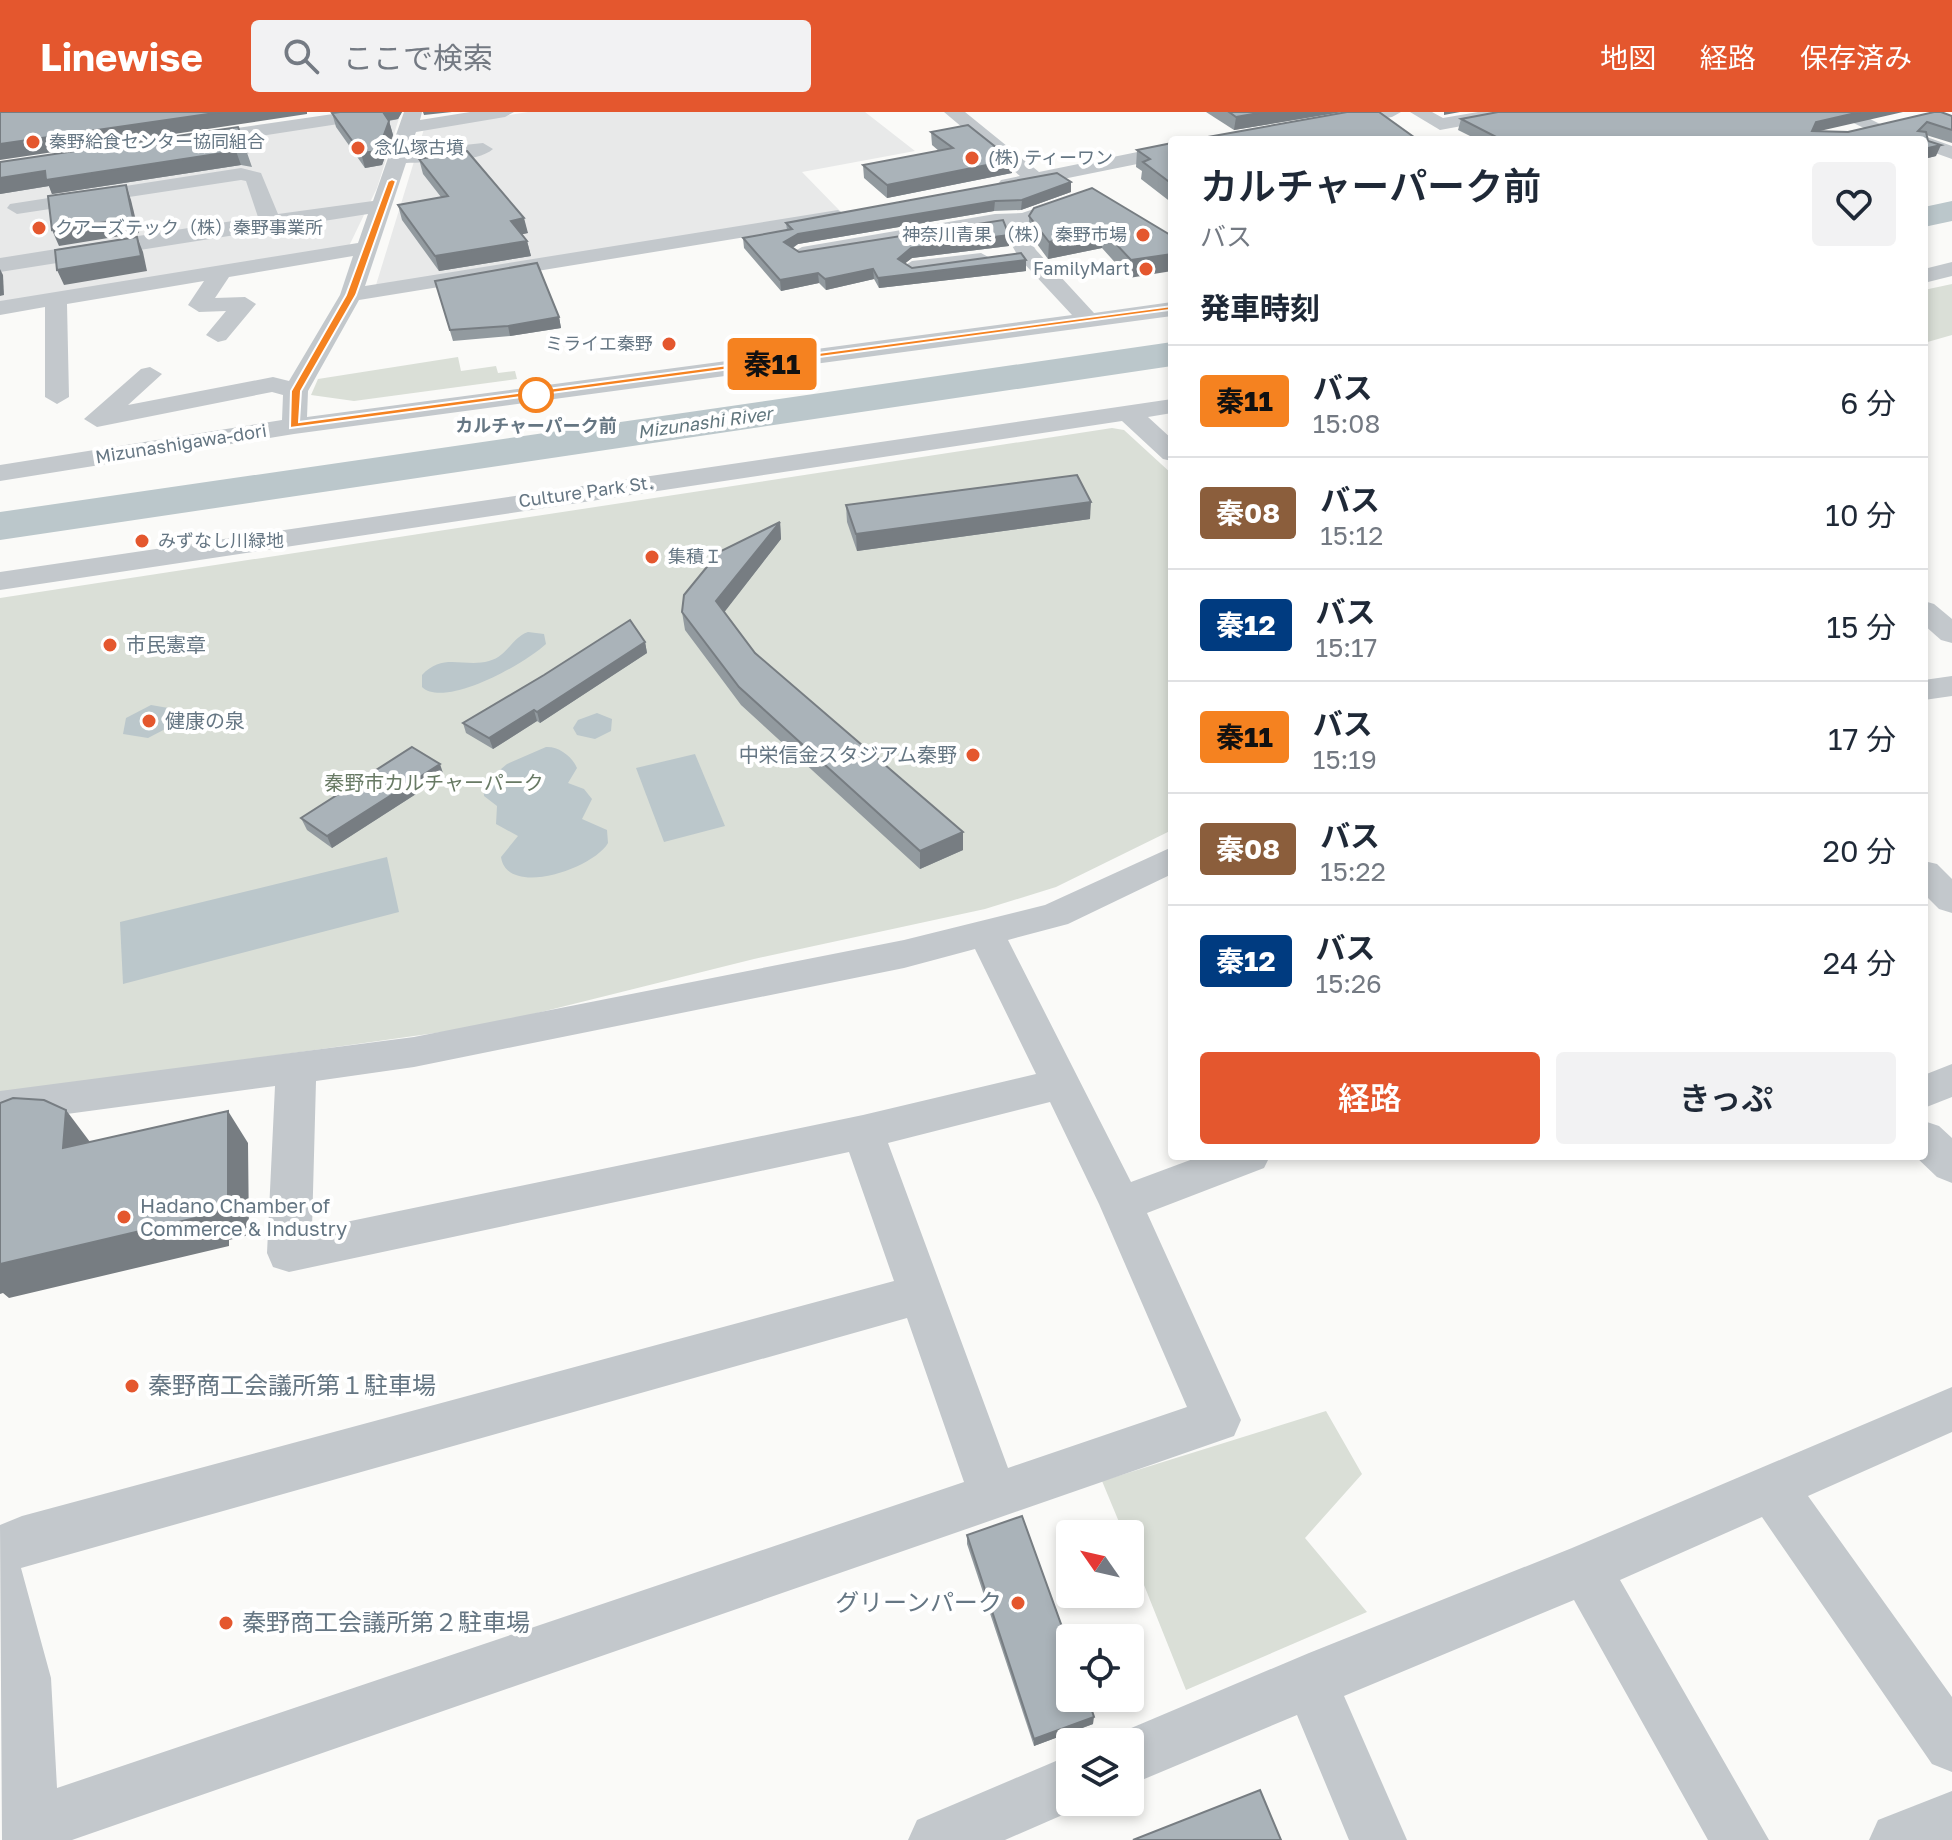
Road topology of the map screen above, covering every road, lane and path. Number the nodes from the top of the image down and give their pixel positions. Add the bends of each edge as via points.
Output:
1 (384, 112) edge
2 (505, 112) edge
3 (956, 112) edge
4 (1392, 112) edge
5 (1419, 112) edge
6 (1511, 112) edge
7 (1840, 112) edge
8 (1346, 115) edge
9 (411, 120) edge
10 (1900, 132) edge
11 (1848, 134) edge
12 (1249, 136) edge
13 (1928, 143) edge
14 (165, 144) edge
15 (483, 149) dead end
16 (1168, 153) edge
17 (1952, 153) edge
18 (400, 157) junction
19 (1035, 178) junction
20 (991, 187) edge
21 (149, 188) junction
22 (1094, 195) edge
23 (8, 204) edge
24 (383, 206) junction
25 (859, 213) edge
26 (1024, 219) junction
27 (270, 221) junction
28 (905, 238) junction
29 (161, 239) junction
30 (370, 247) junction
31 (1027, 253) junction
32 (800, 257) edge
33 (23, 262) junction
34 (0, 265) edge
35 (1952, 269) edge
36 (221, 272) junction
37 (1928, 275) edge
38 (351, 295) junction
39 (56, 299) junction
40 (0, 308) edge
41 (1168, 310) edge
42 (1089, 321) junction
43 (218, 335) dead end
44 (150, 374) dead end
45 (296, 391) junction
46 (57, 397) dead end
47 (1168, 407) edge
48 (1127, 412) junction
49 (294, 426) junction
50 (1168, 449) edge
51 (0, 473) edge
52 (0, 581) edge
53 (1952, 602) edge
54 (1928, 608) edge
55 (1928, 613) edge
56 (1952, 634) edge
57 (1952, 686) edge
58 (1928, 689) edge
59 (1168, 863) edge
60 (1928, 877) edge
61 (1952, 900) edge
62 (987, 935) junction
63 (296, 1069) junction
64 (1952, 1080) edge
65 (1060, 1084) junction
66 (1928, 1090) edge
67 (0, 1107) edge
68 (863, 1132) junction
69 (1928, 1142) edge
70 (1238, 1160) edge
71 (1952, 1165) edge
72 (1121, 1204) junction
73 (922, 1294) junction
74 (1951, 1410) edge
75 (1771, 1487) junction
76 (994, 1496) junction
77 (0, 1551) edge
78 (1585, 1569) junction
79 (0, 1580) edge
80 (1309, 1680) junction
81 (1952, 1744) edge
82 (1144, 1751) edge
83 (1056, 1789) edge
84 (1952, 1820) edge
85 (30, 1833) edge
86 (937, 1840) edge
87 (1378, 1840) edge
88 (1740, 1840) edge
89 (1898, 1840) edge

1 - 14 street
2 - 9 street
3 - 19 street via 952,113
4 - 8 street
5 - 6 street via 1440,124
7 - 10 street
8 - 12 street
9 - 18 street
10 - 11 street
13 - 17 street
15 - 18 street
16 - 19 street via 1119,173
18 - 24 street
19 - 20 street
21 - 23 street
21 - 27 street via 241,174 254,177
21 - 29 street
22 - 26 street
23 - 33 street
24 - 27 street
24 - 30 street
25 - 38 street
26 - 28 street
26 - 31 street via 1015,233
27 - 29 street
28 - 31 street via 921,266
28 - 32 street via 881,238
29 - 33 street
30 - 36 street
30 - 38 street
31 - 42 street
33 - 34 street
35 - 37 street
36 - 39 street
36 - 43 street via 199,305 245,304
38 - 45 street
39 - 40 street
39 - 46 street
41 - 42 street, Mizunashigawa-dori
42 - 49 street, Mizunashigawa-dori
44 - 45 street via 86,421 273,384
45 - 49 street
47 - 48 street, Culture Park St.
48 - 50 street
48 - 52 street, Culture Park St.
49 - 51 street, Mizunashigawa-dori
53 - 54 street
55 - 56 street
57 - 58 street
59 - 62 street via 1055,915
60 - 61 street
62 - 63 street via 606,1016
62 - 65 street
63 - 67 street
63 - 68 street via 289,1253
64 - 66 street
65 - 68 street
65 - 72 street
68 - 73 street
69 - 71 street
70 - 72 street
72 - 76 street via 1217,1420
73 - 76 street
73 - 77 street via 371,1443
74 - 75 street
75 - 78 street
75 - 81 street
76 - 85 street
78 - 80 street
78 - 88 street
79 - 85 street via 24,1678
80 - 82 street
80 - 87 street
83 - 86 street
84 - 89 street

